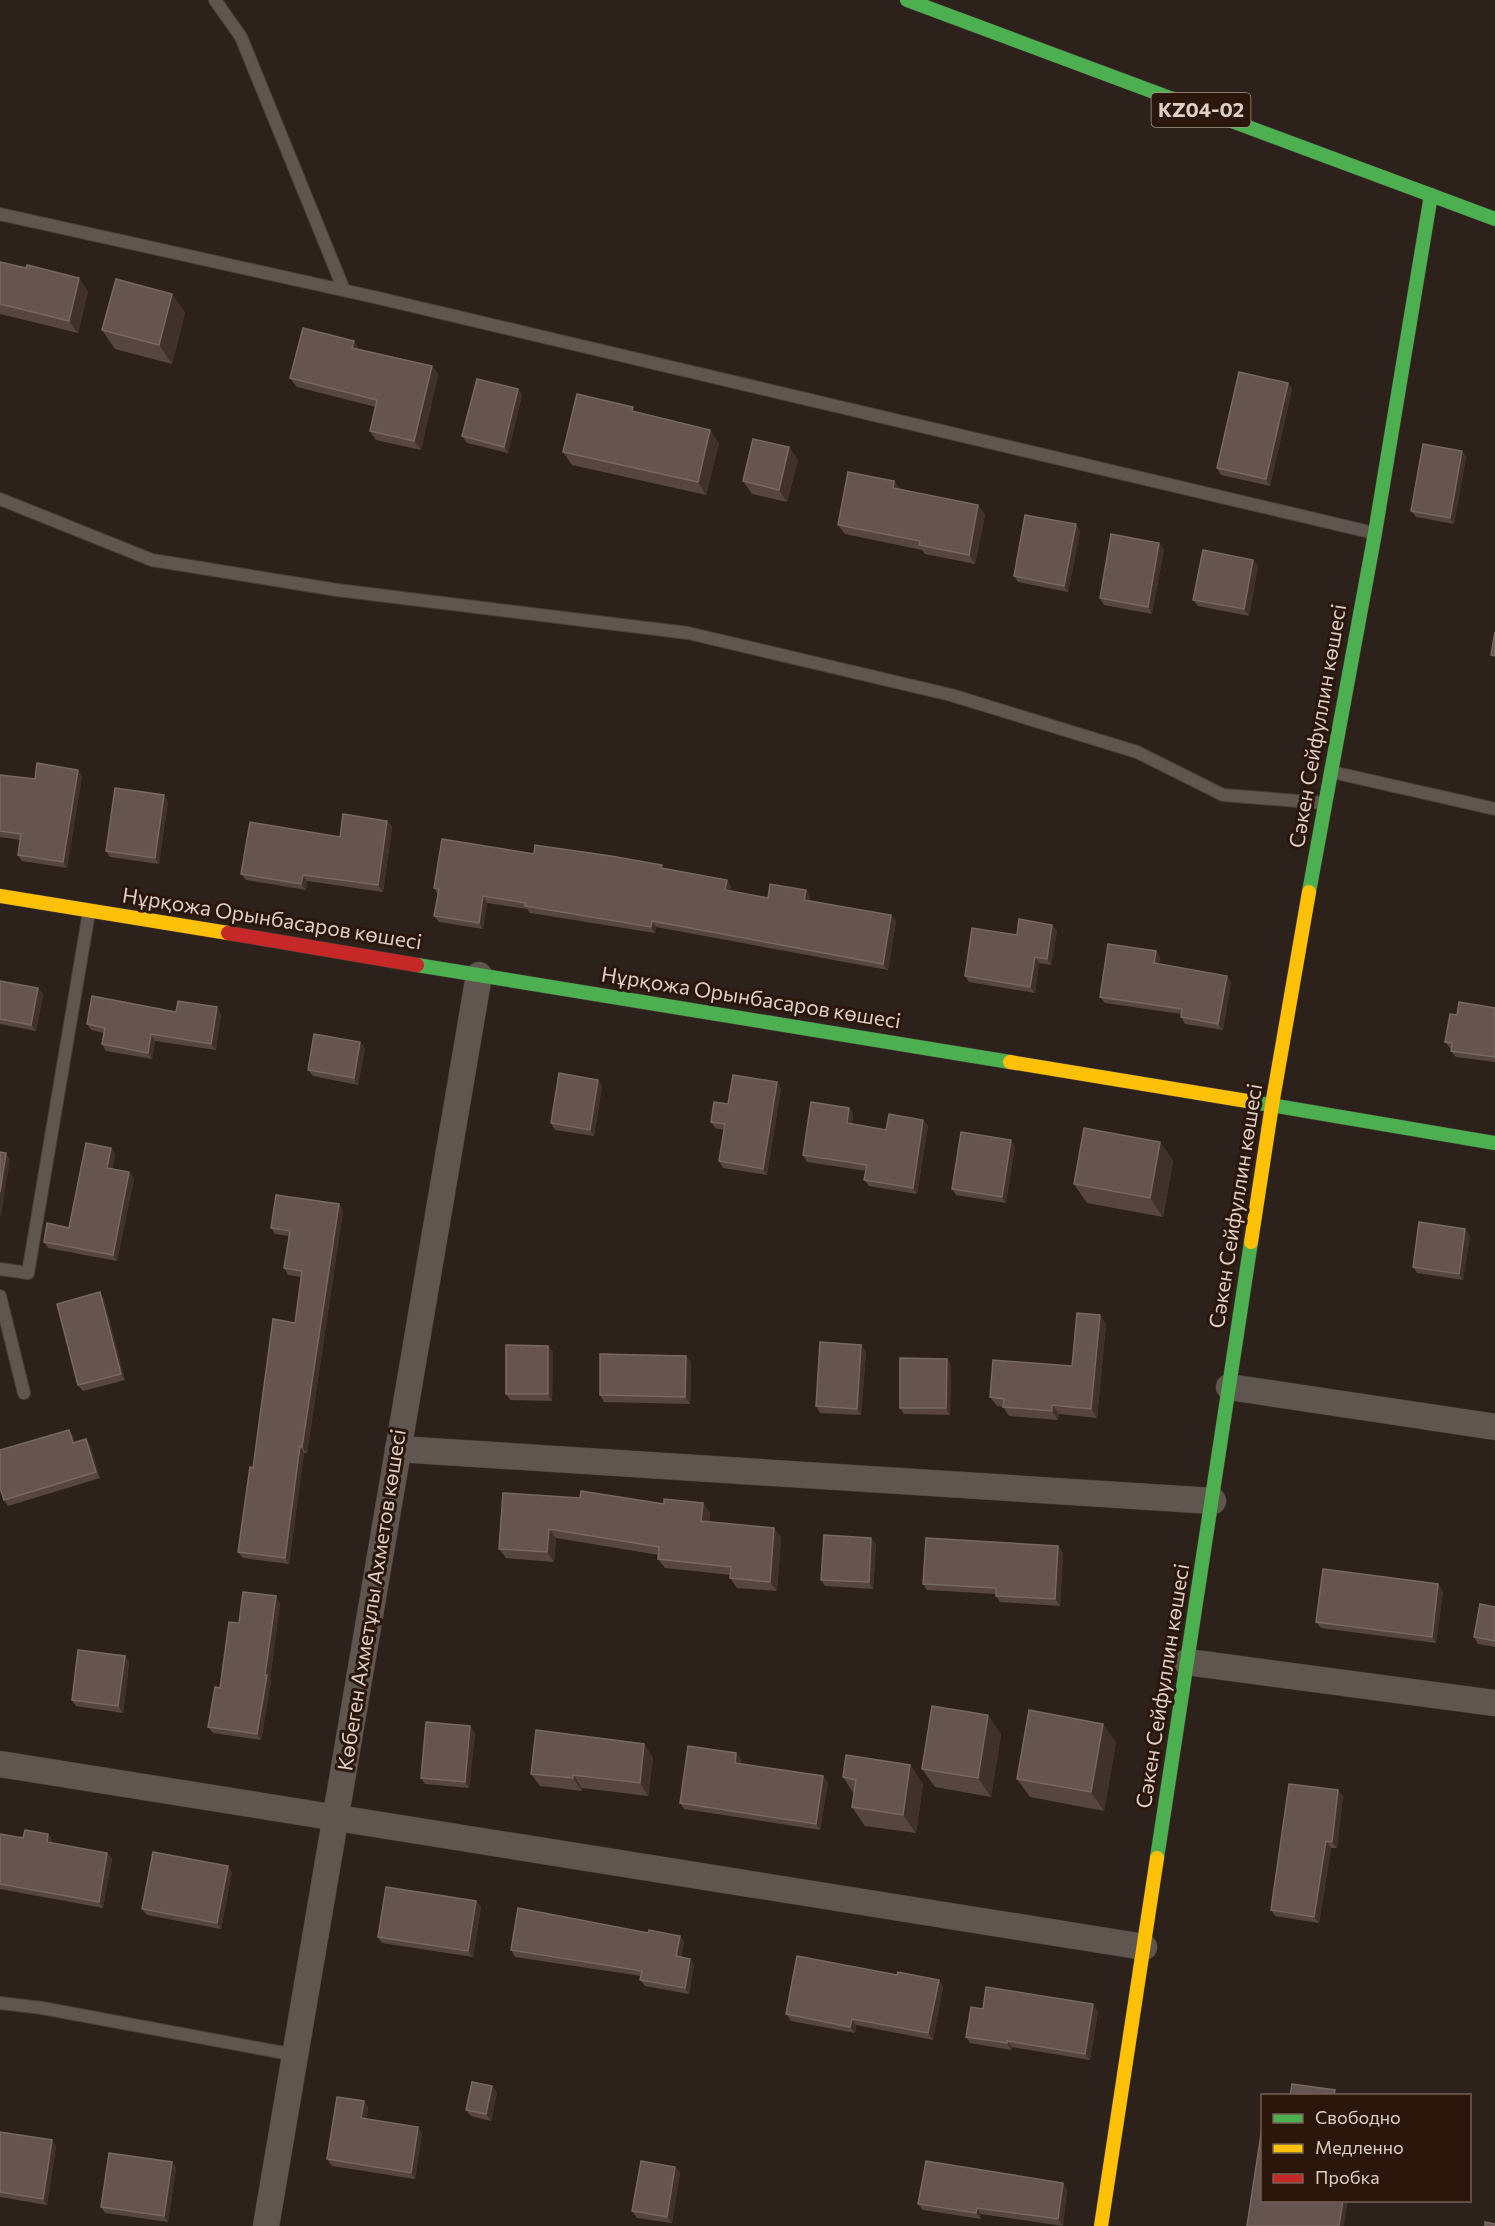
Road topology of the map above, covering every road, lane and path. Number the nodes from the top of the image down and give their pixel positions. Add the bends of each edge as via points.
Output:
1 (215, 0) edge
2 (907, 0) edge
3 (1431, 195) junction
4 (0, 214) edge
5 (1495, 219) edge
6 (344, 290) junction
7 (0, 499) edge
8 (1375, 533) junction
9 (1330, 771) junction
10 (1324, 803) junction
11 (1495, 809) edge
12 (0, 896) edge
13 (89, 910) junction
14 (478, 975) junction
15 (1272, 1105) junction
16 (1495, 1143) edge
17 (0, 1269) edge
18 (0, 1296) edge
19 (1229, 1387) junction
20 (24, 1393) dead end
21 (1495, 1427) edge
22 (398, 1449) junction
23 (1213, 1500) junction
24 (1187, 1662) junction
25 (1495, 1703) edge
26 (0, 1764) edge
27 (336, 1818) junction
28 (1144, 1947) junction
29 (0, 2003) edge
30 (295, 2055) junction
31 (266, 2226) edge
32 (1101, 2226) edge

1 - 6 lane via 241,37
2 - 3 street, KZ04-02
3 - 5 street, KZ04-02
3 - 8 street, Сәкен Сейфуллин көшесі
4 - 6 lane
6 - 8 lane
7 - 10 lane via 152,560 337,590 688,633 951,695 1137,752 1223,795
8 - 9 street, Сәкен Сейфуллин көшесі
9 - 10 street, Сәкен Сейфуллин көшесі
9 - 11 lane
10 - 15 street, Сәкен Сейфуллин көшесі
12 - 13 street, Нұрқожа Орынбасаров көшесі
13 - 14 street, Нұрқожа Орынбасаров көшесі
13 - 17 lane via 28,1273
14 - 15 street, Нұрқожа Орынбасаров көшесі
14 - 22 street, Көбеген Ахметұлы Ахметов көшесі
15 - 16 street, Нұрқожа Орынбасаров көшесі
15 - 19 street, Сәкен Сейфуллин көшесі
18 - 20 lane
19 - 21 street
19 - 23 street, Сәкен Сейфуллин көшесі
22 - 23 street
22 - 27 street, Көбеген Ахметұлы Ахметов көшесі
23 - 24 street, Сәкен Сейфуллин көшесі
24 - 25 street
24 - 28 street, Сәкен Сейфуллин көшесі
26 - 27 street
27 - 28 street
27 - 30 street, Көбеген Ахметұлы Ахметов көшесі
28 - 32 street, Сәкен Сейфуллин көшесі
29 - 30 lane
30 - 31 street, Көбеген Ахметұлы Ахметов көшесі

